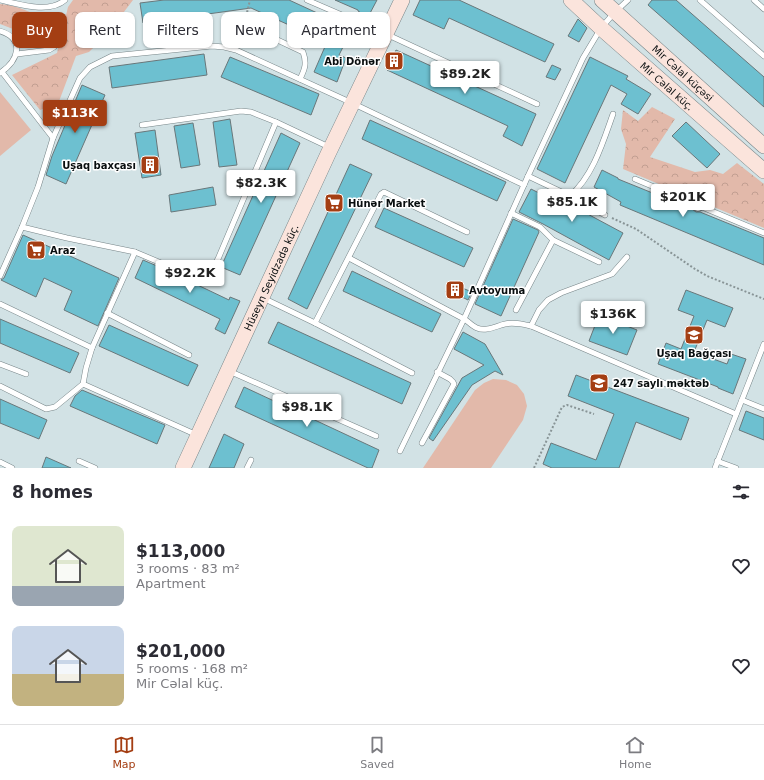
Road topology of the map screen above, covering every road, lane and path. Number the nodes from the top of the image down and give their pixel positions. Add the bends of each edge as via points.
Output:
1 (0, 0) edge
2 (66, 0) edge
3 (250, 0) edge
4 (307, 0) edge
5 (402, 0) edge
6 (571, 0) edge
7 (602, 0) edge
8 (628, 0) edge
9 (700, 0) edge
10 (754, 0) edge
11 (764, 9) edge
12 (247, 12) edge
13 (335, 12) edge
14 (615, 12) junction
15 (390, 26) edge
16 (601, 28) junction
17 (0, 31) edge
18 (390, 36) edge
19 (279, 41) edge
20 (54, 48) edge
21 (379, 48) edge
22 (17, 54) junction
23 (764, 56) edge
24 (1, 73) edge
25 (300, 79) junction
26 (352, 103) junction
27 (537, 104) dead end
28 (613, 114) dead end
29 (276, 122) junction
30 (142, 125) dead end
31 (53, 138) junction
32 (764, 145) edge
33 (331, 148) junction
34 (764, 171) edge
35 (528, 176) junction
36 (636, 179) dead end
37 (524, 185) junction
38 (702, 191) dead end
39 (570, 196) junction
40 (698, 206) junction
41 (511, 213) junction
42 (605, 215) joint
43 (22, 227) junction
44 (467, 232) dead end
45 (764, 233) edge
46 (553, 240) junction
47 (135, 252) junction
48 (627, 257) dead end
49 (349, 258) junction
50 (599, 262) dead end
51 (0, 275) edge
52 (262, 298) junction
53 (764, 299) edge
54 (0, 304) edge
55 (516, 310) dead end
56 (107, 313) junction
57 (464, 318) junction
58 (315, 323) junction
59 (531, 326) junction
60 (764, 344) edge
61 (92, 348) junction
62 (189, 355) dead end
63 (0, 364) edge
64 (228, 370) junction
65 (437, 372) junction
66 (412, 373) dead end
67 (26, 374) dead end
68 (83, 384) junction
69 (0, 386) edge
70 (742, 400) junction
71 (764, 409) edge
72 (594, 414) dead end
73 (736, 414) junction
74 (198, 435) junction
75 (376, 436) dead end
76 (422, 443) dead end
77 (400, 451) dead end
78 (79, 460) dead end
79 (252, 460) dead end
80 (717, 461) junction
81 (0, 462) edge
82 (12, 468) edge
83 (95, 468) edge
84 (183, 468) edge
85 (247, 468) edge
86 (534, 468) edge
87 (714, 468) edge
88 (736, 468) edge

1 - 2 lane via 37,7 59,5
3 - 12 path
4 - 13 lane
5 - 15 street, Hüseyn Seyidzadə küç.
6 - 16 street, Mir Cəlal küç.
7 - 14 street, Mir Cəlal küçəsi
8 - 14 lane
9 - 23 lane
10 - 11 lane
14 - 16 lane
14 - 32 street, Mir Cəlal küçəsi
16 - 34 street, Mir Cəlal küç.
16 - 35 lane via 590,45
17 - 22 lane via 13,38
18 - 27 lane
19 - 25 lane via 303,52 306,68
20 - 22 lane
21 - 26 street, Hüseyn Seyidzadə küç.
22 - 24 lane via 13,62
24 - 31 lane
25 - 26 lane
25 - 31 lane via 224,47 112,56 90,67 80,78
26 - 33 street, Hüseyn Seyidzadə küç.
26 - 37 lane
28 - 39 lane via 590,171
29 - 30 lane via 251,112 241,111
29 - 33 lane
29 - 47 lane via 214,266 200,276 192,276
31 - 43 lane
33 - 52 street, Hüseyn Seyidzadə küç.
35 - 37 lane
35 - 39 lane
36 - 40 lane
37 - 41 lane
38 - 40 street
39 - 42 lane
40 - 45 lane
41 - 46 lane via 540,227
41 - 57 lane
42 - 53 path via 636,229 707,276
43 - 47 lane
43 - 51 lane
44 - 49 lane via 384,192
46 - 50 lane
46 - 55 lane
47 - 56 lane
48 - 59 lane via 612,274 548,300 539,310
49 - 57 lane
49 - 58 lane
52 - 58 lane
52 - 64 street, Hüseyn Seyidzadə küç.
54 - 61 lane
56 - 61 lane
56 - 62 lane
57 - 59 lane via 478,328 487,329 520,323
57 - 65 lane
58 - 66 lane
59 - 73 lane
60 - 70 lane
61 - 68 lane
63 - 67 lane
64 - 74 street, Hüseyn Seyidzadə küç.
64 - 75 lane
65 - 76 lane via 450,378 454,384
65 - 77 lane
68 - 69 lane via 55,407 46,409
68 - 74 lane
70 - 71 lane
70 - 73 lane
72 - 86 path via 567,405 562,407
73 - 80 lane
74 - 84 street, Hüseyn Seyidzadə küç.
78 - 83 lane
79 - 85 lane
80 - 87 lane
80 - 88 lane
81 - 82 lane

